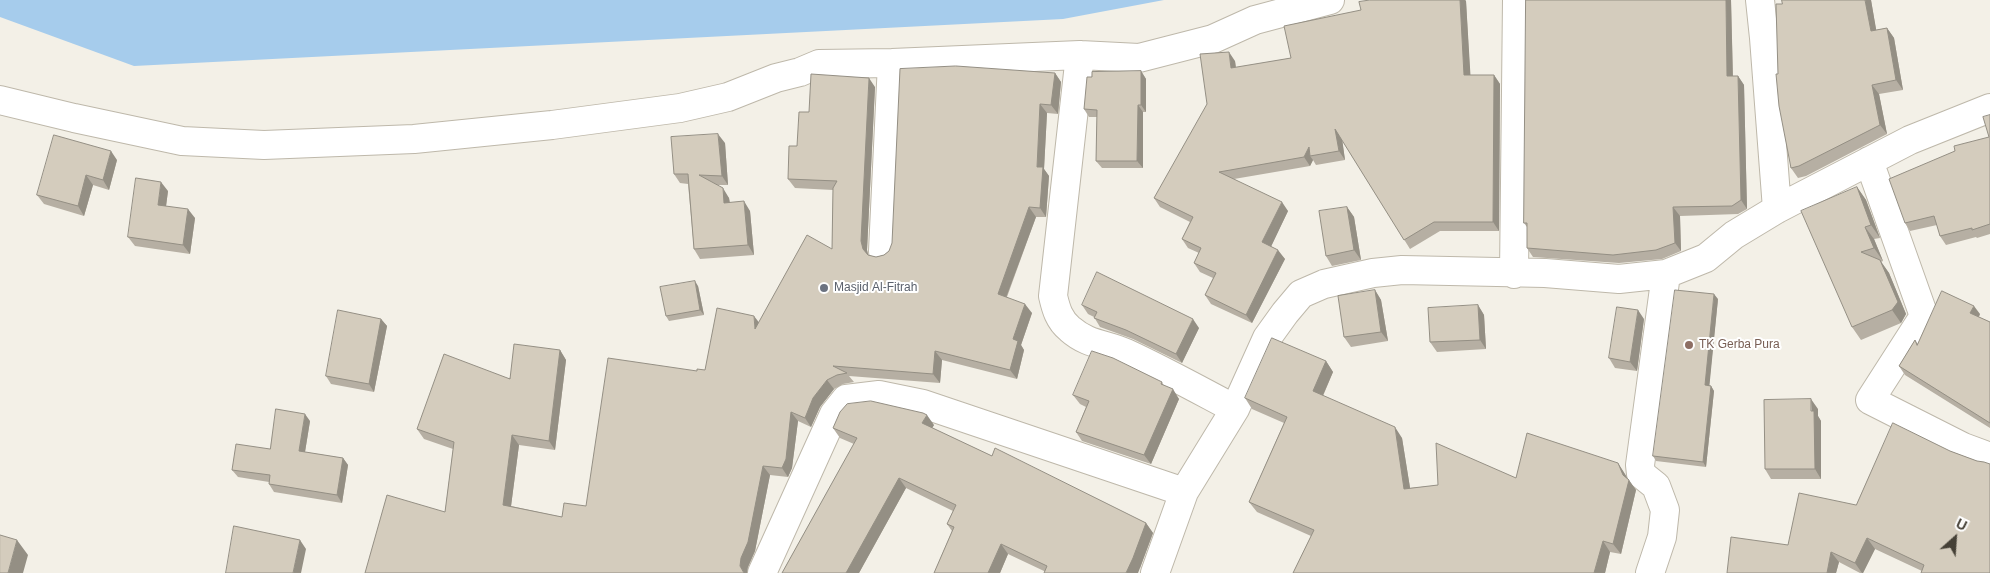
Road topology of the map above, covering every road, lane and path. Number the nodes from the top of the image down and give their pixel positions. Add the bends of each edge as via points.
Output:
1 (1330, 0) edge
2 (1517, 0) edge
3 (1760, 0) edge
4 (1080, 55) junction
5 (892, 63) junction
6 (0, 100) edge
7 (1990, 108) edge
8 (1869, 161) junction
9 (1777, 209) junction
10 (883, 251) dead end
11 (1514, 274) junction
12 (1666, 274) junction
13 (1235, 409) junction
14 (1990, 457) edge
15 (1184, 492) junction
16 (762, 573) edge
17 (1155, 573) edge
18 (1650, 573) edge

1 - 4 street via 1255,20 1213,39 1139,58
2 - 11 street
3 - 9 street
4 - 5 street
4 - 13 street via 1053,296 1056,313 1070,329 1093,344 1123,352
5 - 6 street via 819,64 728,97 680,108 414,139 329,143 264,145 182,141
5 - 10 street
7 - 8 street via 1910,140
8 - 9 street
8 - 14 street via 1924,316 1870,400 1962,447
9 - 12 street via 1734,235 1706,258
11 - 12 street via 1619,279
11 - 13 street via 1402,270 1324,284 1302,294 1267,338
12 - 18 street via 1640,465 1641,474 1656,486 1665,510 1662,537
13 - 15 street
15 - 16 street via 922,404 879,395 846,399 834,414
15 - 17 street

